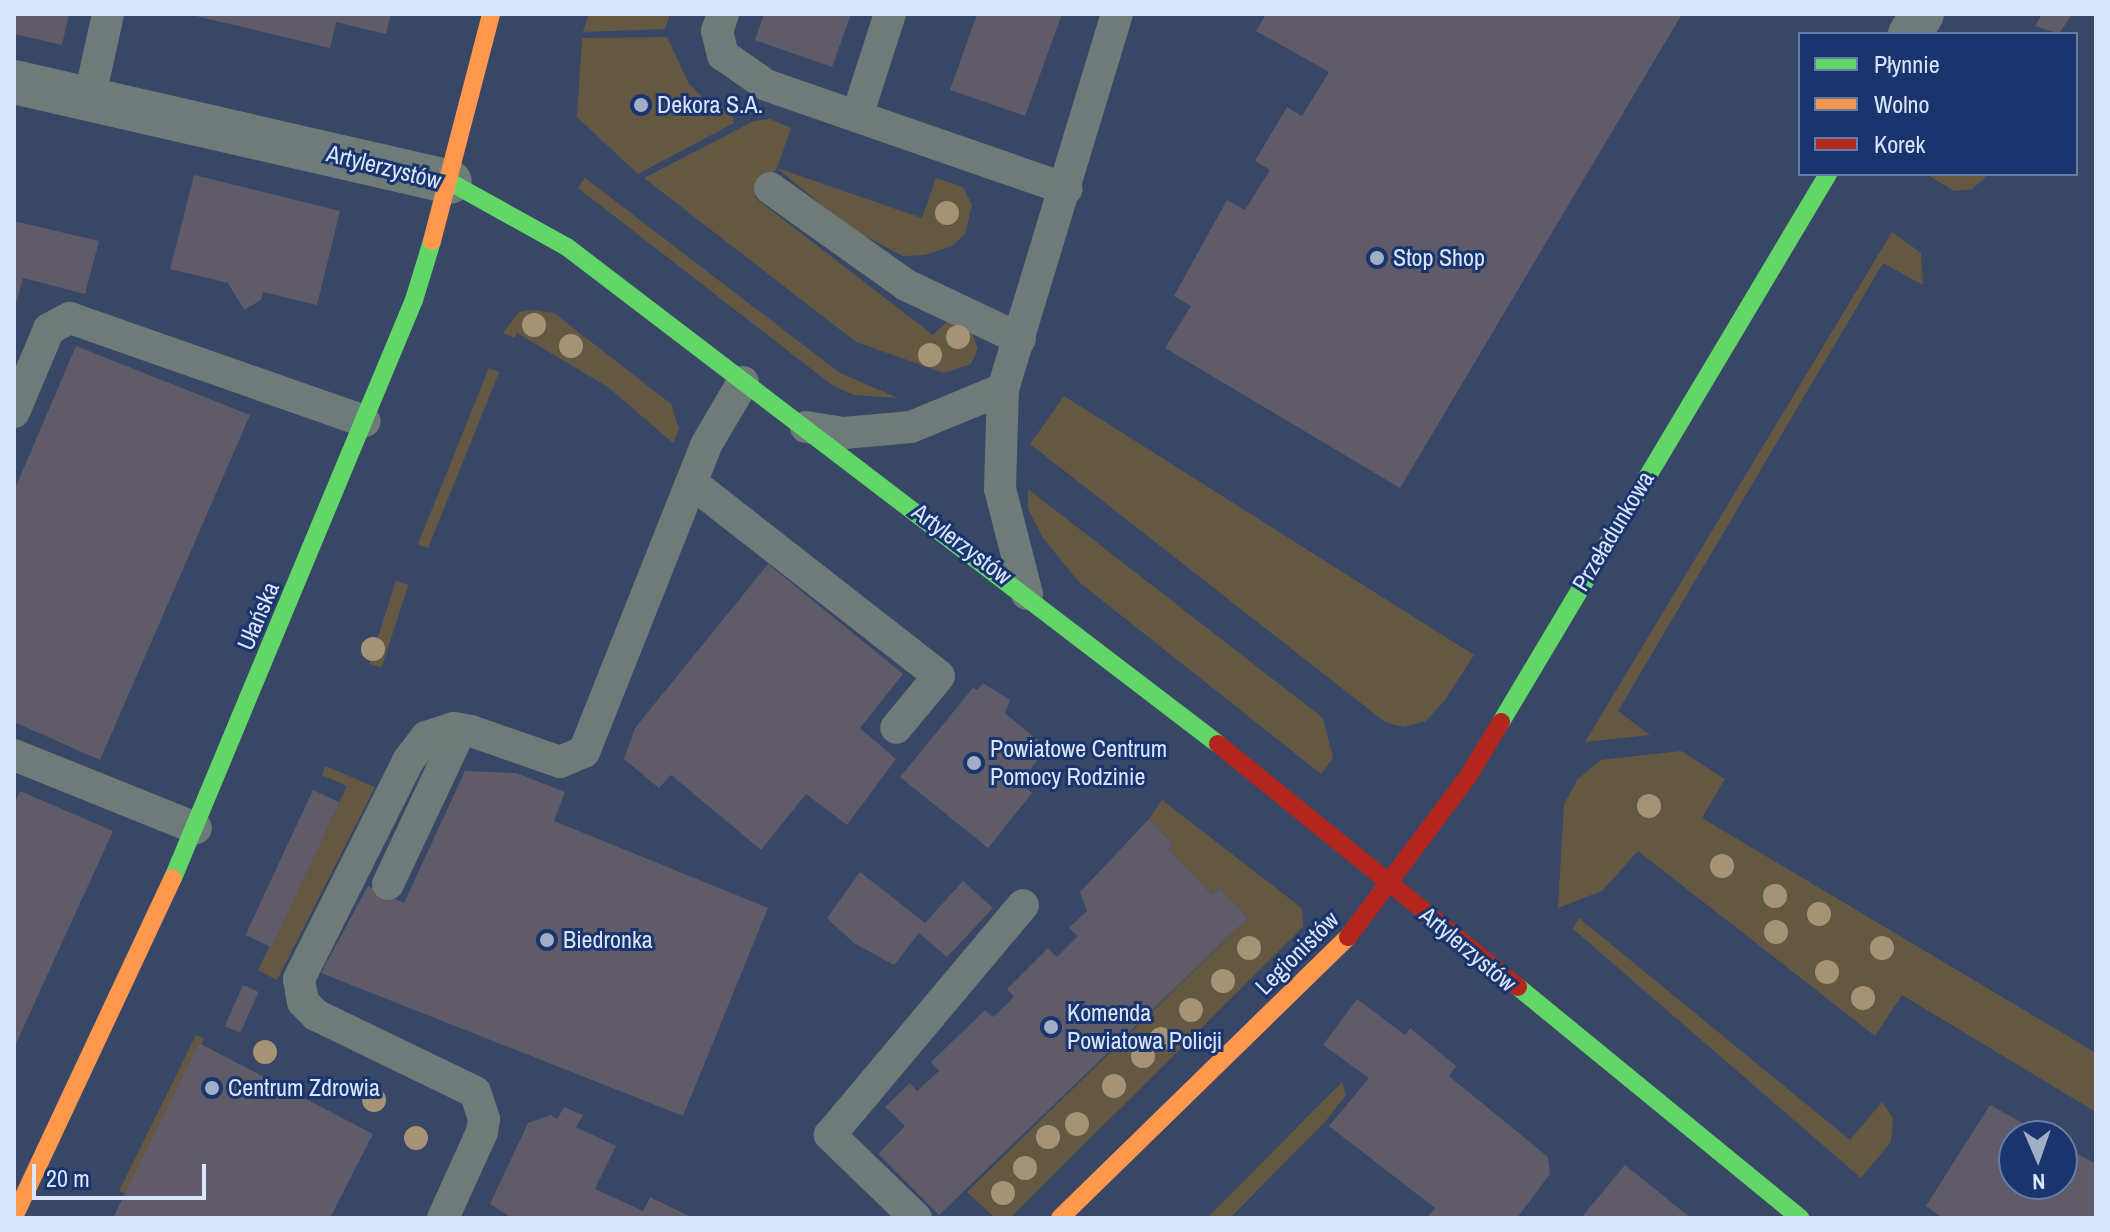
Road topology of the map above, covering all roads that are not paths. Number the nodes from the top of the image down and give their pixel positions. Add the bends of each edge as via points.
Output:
1 (108, 14) edge
2 (491, 14) edge
3 (723, 14) edge
4 (890, 14) edge
5 (1117, 14) edge
6 (1922, 14) edge
7 (1911, 32) edge
8 (14, 82) edge
9 (89, 100) junction
10 (857, 116) junction
11 (1827, 176) edge
12 (450, 182) junction
13 (770, 188) dead end
14 (1066, 189) junction
15 (1020, 339) junction
16 (743, 382) junction
17 (1003, 389) junction
18 (14, 412) edge
19 (364, 421) junction
20 (805, 427) junction
21 (692, 483) junction
22 (1027, 594) junction
23 (896, 728) dead end
24 (461, 729) junction
25 (14, 755) edge
26 (196, 828) junction
27 (1389, 882) junction
28 (388, 884) dead end
29 (1023, 905) dead end
30 (14, 1217) edge
31 (443, 1218) edge
32 (916, 1218) edge
33 (1060, 1218) edge
34 (1800, 1218) edge

1 - 9 lane
2 - 12 street, Ułańska
3 - 10 lane via 717,41 730,64 766,85
4 - 10 lane
5 - 14 lane
6 - 7 street
8 - 9 street, Artylerzystów
9 - 12 street, Artylerzystów
10 - 14 lane
11 - 27 street, Przeładunkowa via 1469,775
12 - 16 street, Artylerzystów via 567,247
12 - 19 street, Ułańska via 414,300
13 - 15 lane via 906,285
14 - 15 lane
15 - 17 lane
16 - 20 street, Artylerzystów
16 - 21 lane via 706,445
17 - 20 lane via 911,427 844,433
17 - 22 lane via 1000,489
18 - 19 lane via 49,329 70,318 84,318
19 - 26 street, Ułańska
20 - 22 street, Artylerzystów
21 - 23 lane via 939,676
21 - 24 lane via 590,743 578,759 550,761
22 - 27 street, Artylerzystów
24 - 28 lane
24 - 31 lane via 432,734 417,745 298,986 303,1002 328,1022 475,1092 484,1119 482,1132
25 - 26 lane
26 - 30 street, Ułańska
27 - 33 street, Legionistów via 1333,954
27 - 34 street, Artylerzystów
29 - 32 lane via 830,1135

